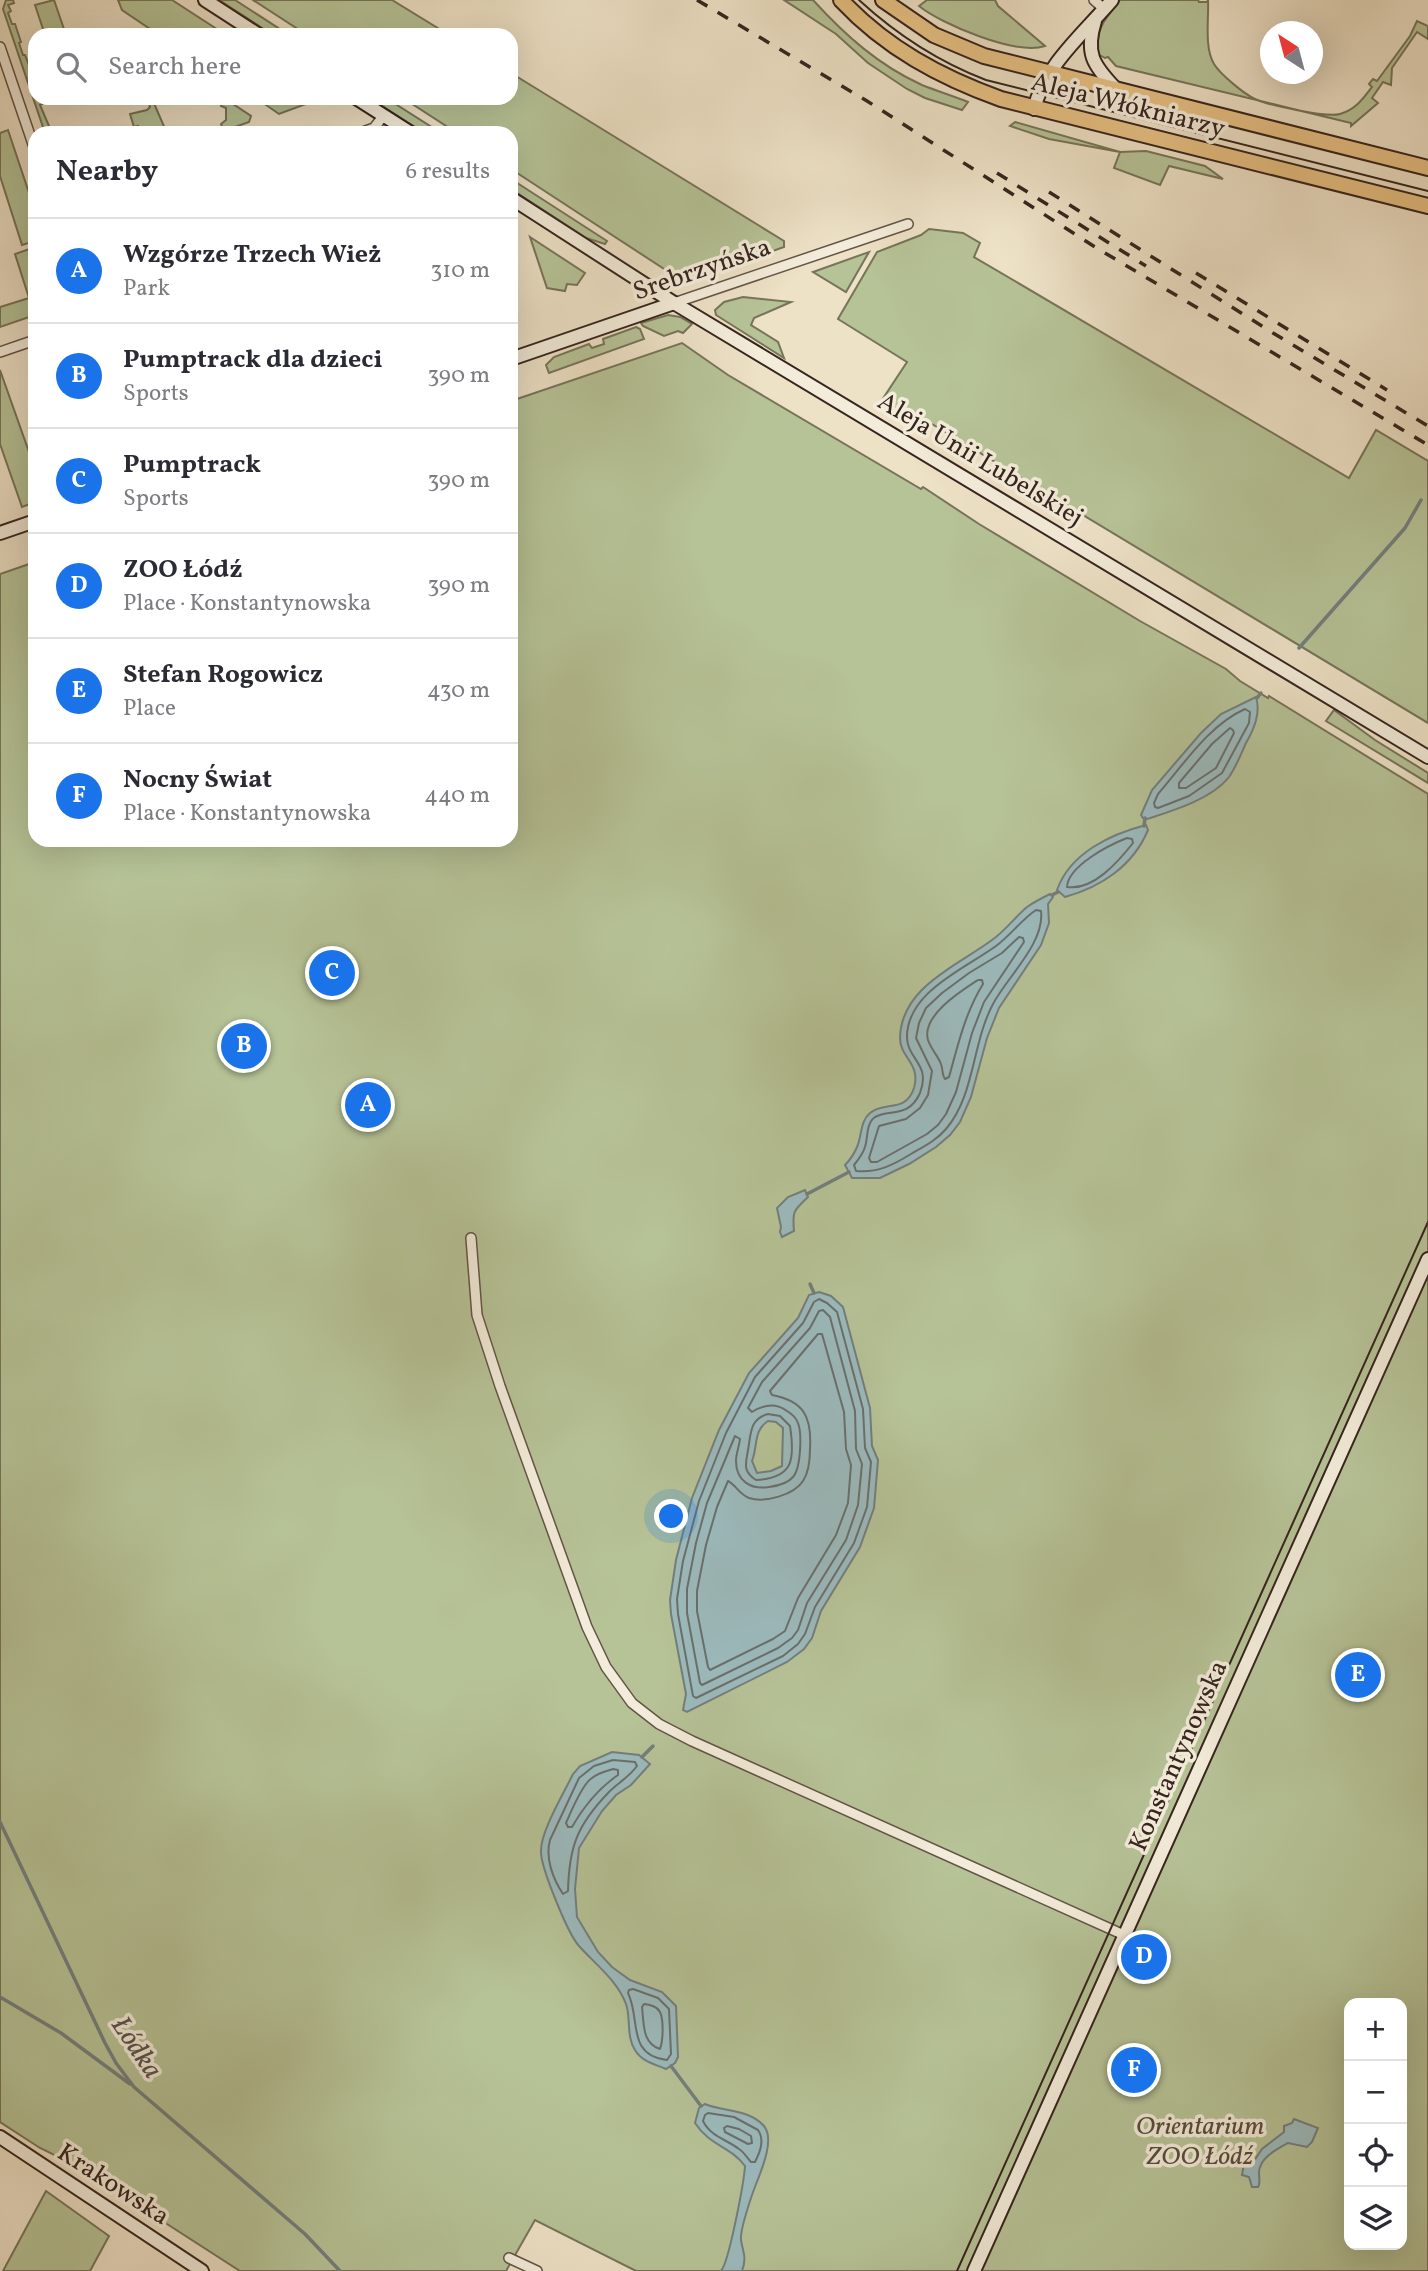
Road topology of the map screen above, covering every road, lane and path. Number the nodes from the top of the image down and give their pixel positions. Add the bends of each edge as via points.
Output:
1 (205, 0) edge
2 (841, 0) edge
3 (883, 0) edge
4 (1101, 7) edge
5 (248, 28) edge
6 (0, 47) edge
7 (1049, 72) junction
8 (1115, 88) junction
9 (368, 105) edge
10 (1034, 109) junction
11 (384, 115) junction
12 (376, 126) edge
13 (400, 126) edge
14 (28, 129) edge
15 (1428, 168) edge
16 (518, 203) edge
17 (1428, 206) edge
18 (908, 224) dead end
19 (674, 303) junction
20 (28, 342) edge
21 (0, 352) edge
22 (518, 357) edge
23 (28, 523) edge
24 (0, 533) edge
25 (1428, 757) edge
26 (471, 1238) dead end
27 (1428, 1259) edge
28 (1124, 1935) junction
29 (0, 2137) edge
30 (509, 2258) dead end
31 (202, 2271) edge
32 (537, 2271) edge
33 (974, 2271) edge

1 - 5 main road
2 - 10 main road, Aleja Włókniarzy via 879,36 930,69 972,89
3 - 7 main road, Aleja Włókniarzy via 950,43
4 - 7 main road
4 - 8 main road via 1090,44 1092,58
6 - 14 street
7 - 8 main road, Aleja Włókniarzy
7 - 10 main road
8 - 15 main road, Aleja Włókniarzy
9 - 11 main road
10 - 17 main road, Aleja Włókniarzy
11 - 12 street
11 - 13 main road
16 - 19 main road, Aleja Unii Lubelskiej
18 - 19 street, Srebrzyńska
19 - 22 main road, Srebrzyńska
19 - 25 main road, Aleja Unii Lubelskiej
20 - 21 street
23 - 24 main road
26 - 28 street via 478,1315 500,1385 587,1628 606,1667 632,1703 692,1741
27 - 28 main road, Konstantynowska
28 - 33 main road, Konstantynowska
29 - 31 main road, Krakowska
30 - 32 street

